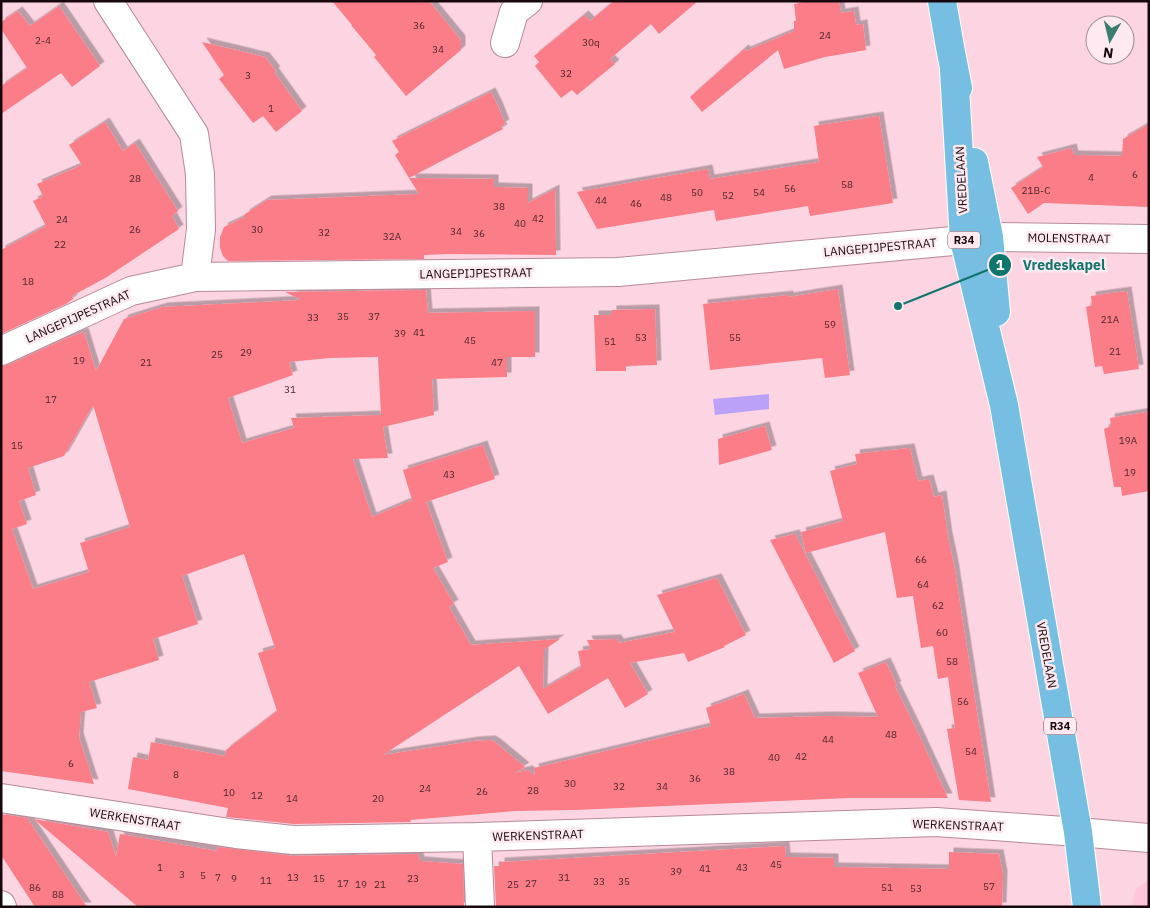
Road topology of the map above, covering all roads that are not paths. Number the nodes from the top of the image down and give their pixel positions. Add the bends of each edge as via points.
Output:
1 (108, 1) edge
2 (942, 1) edge
3 (515, 5) edge
4 (504, 43) dead end
5 (977, 238) junction
6 (1149, 239) edge
7 (195, 277) junction
8 (1, 351) edge
9 (1, 798) edge
10 (1078, 832) junction
11 (477, 837) junction
12 (1149, 838) edge
13 (480, 907) edge
14 (1087, 907) edge

1 - 7 street via 194,134 200,174 201,229
2 - 5 main road, VREDELAAN / R34
3 - 4 street
5 - 6 street, MOLENSTRAAT
5 - 7 street, LANGEPIJPESTRAAT via 618,272
5 - 10 main road, VREDELAAN / R34
7 - 8 street, LANGEPIJPESTRAAT via 131,291
9 - 11 street, WERKENSTRAAT via 293,840
10 - 11 street, WERKENSTRAAT via 936,822
10 - 12 street, WERKENSTRAAT
10 - 14 main road, VREDELAAN / R34
11 - 13 street

